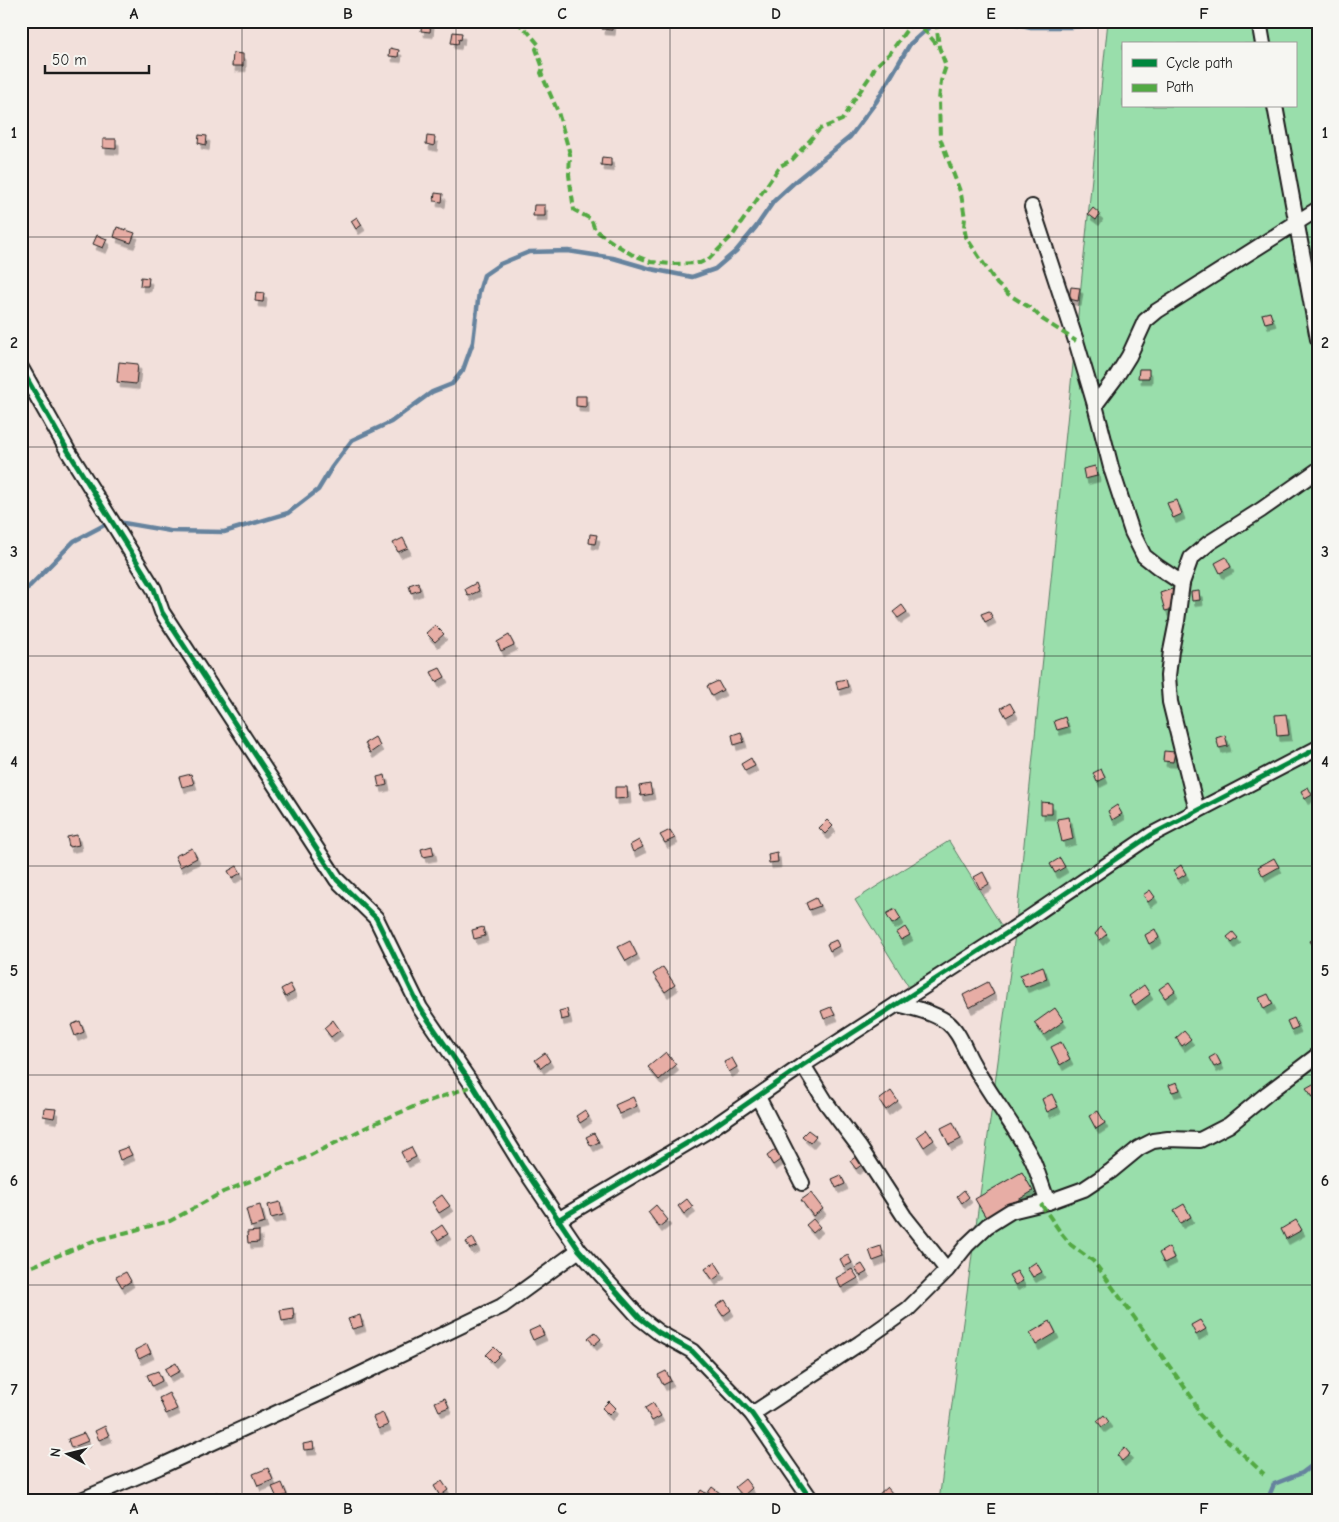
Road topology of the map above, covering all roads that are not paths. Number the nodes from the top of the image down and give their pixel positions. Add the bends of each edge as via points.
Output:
1 (1259, 21) edge
2 (1263, 42) edge
3 (1275, 108) edge
4 (1032, 207) dead end
5 (1318, 209) edge
6 (1296, 222) junction
7 (1318, 339) edge
8 (21, 368) edge
9 (1095, 405) junction
10 (1318, 470) edge
11 (1182, 583) junction
12 (1318, 748) edge
13 (1197, 811) junction
14 (897, 1004) junction
15 (1318, 1055) edge
16 (803, 1065) junction
17 (758, 1097) junction
18 (802, 1183) dead end
19 (1048, 1202) junction
20 (558, 1220) junction
21 (579, 1250) junction
22 (947, 1270) junction
23 (752, 1414) junction
24 (79, 1501) edge
25 (812, 1501) edge

1 - 2 street
3 - 6 street
4 - 9 street
5 - 6 street
6 - 7 street
6 - 9 street via 1145,321 1129,356
8 - 20 street via 154,590 162,612 337,880 376,918 420,1008
9 - 11 street via 1132,532 1144,556
10 - 11 street via 1192,558
11 - 13 street via 1168,676 1170,702
12 - 13 street
13 - 14 street via 1151,835
14 - 16 street
14 - 19 street via 926,1011 948,1023 957,1033 984,1084 1032,1160
15 - 19 street via 1229,1124 1200,1140 1153,1141 1084,1189
16 - 17 street
16 - 22 street via 904,1216
17 - 18 street
17 - 20 street
19 - 22 street via 1011,1211 987,1226
20 - 21 street
21 - 23 street via 640,1318 692,1351
21 - 24 street via 502,1306 338,1385
22 - 23 street via 908,1308
23 - 25 street

